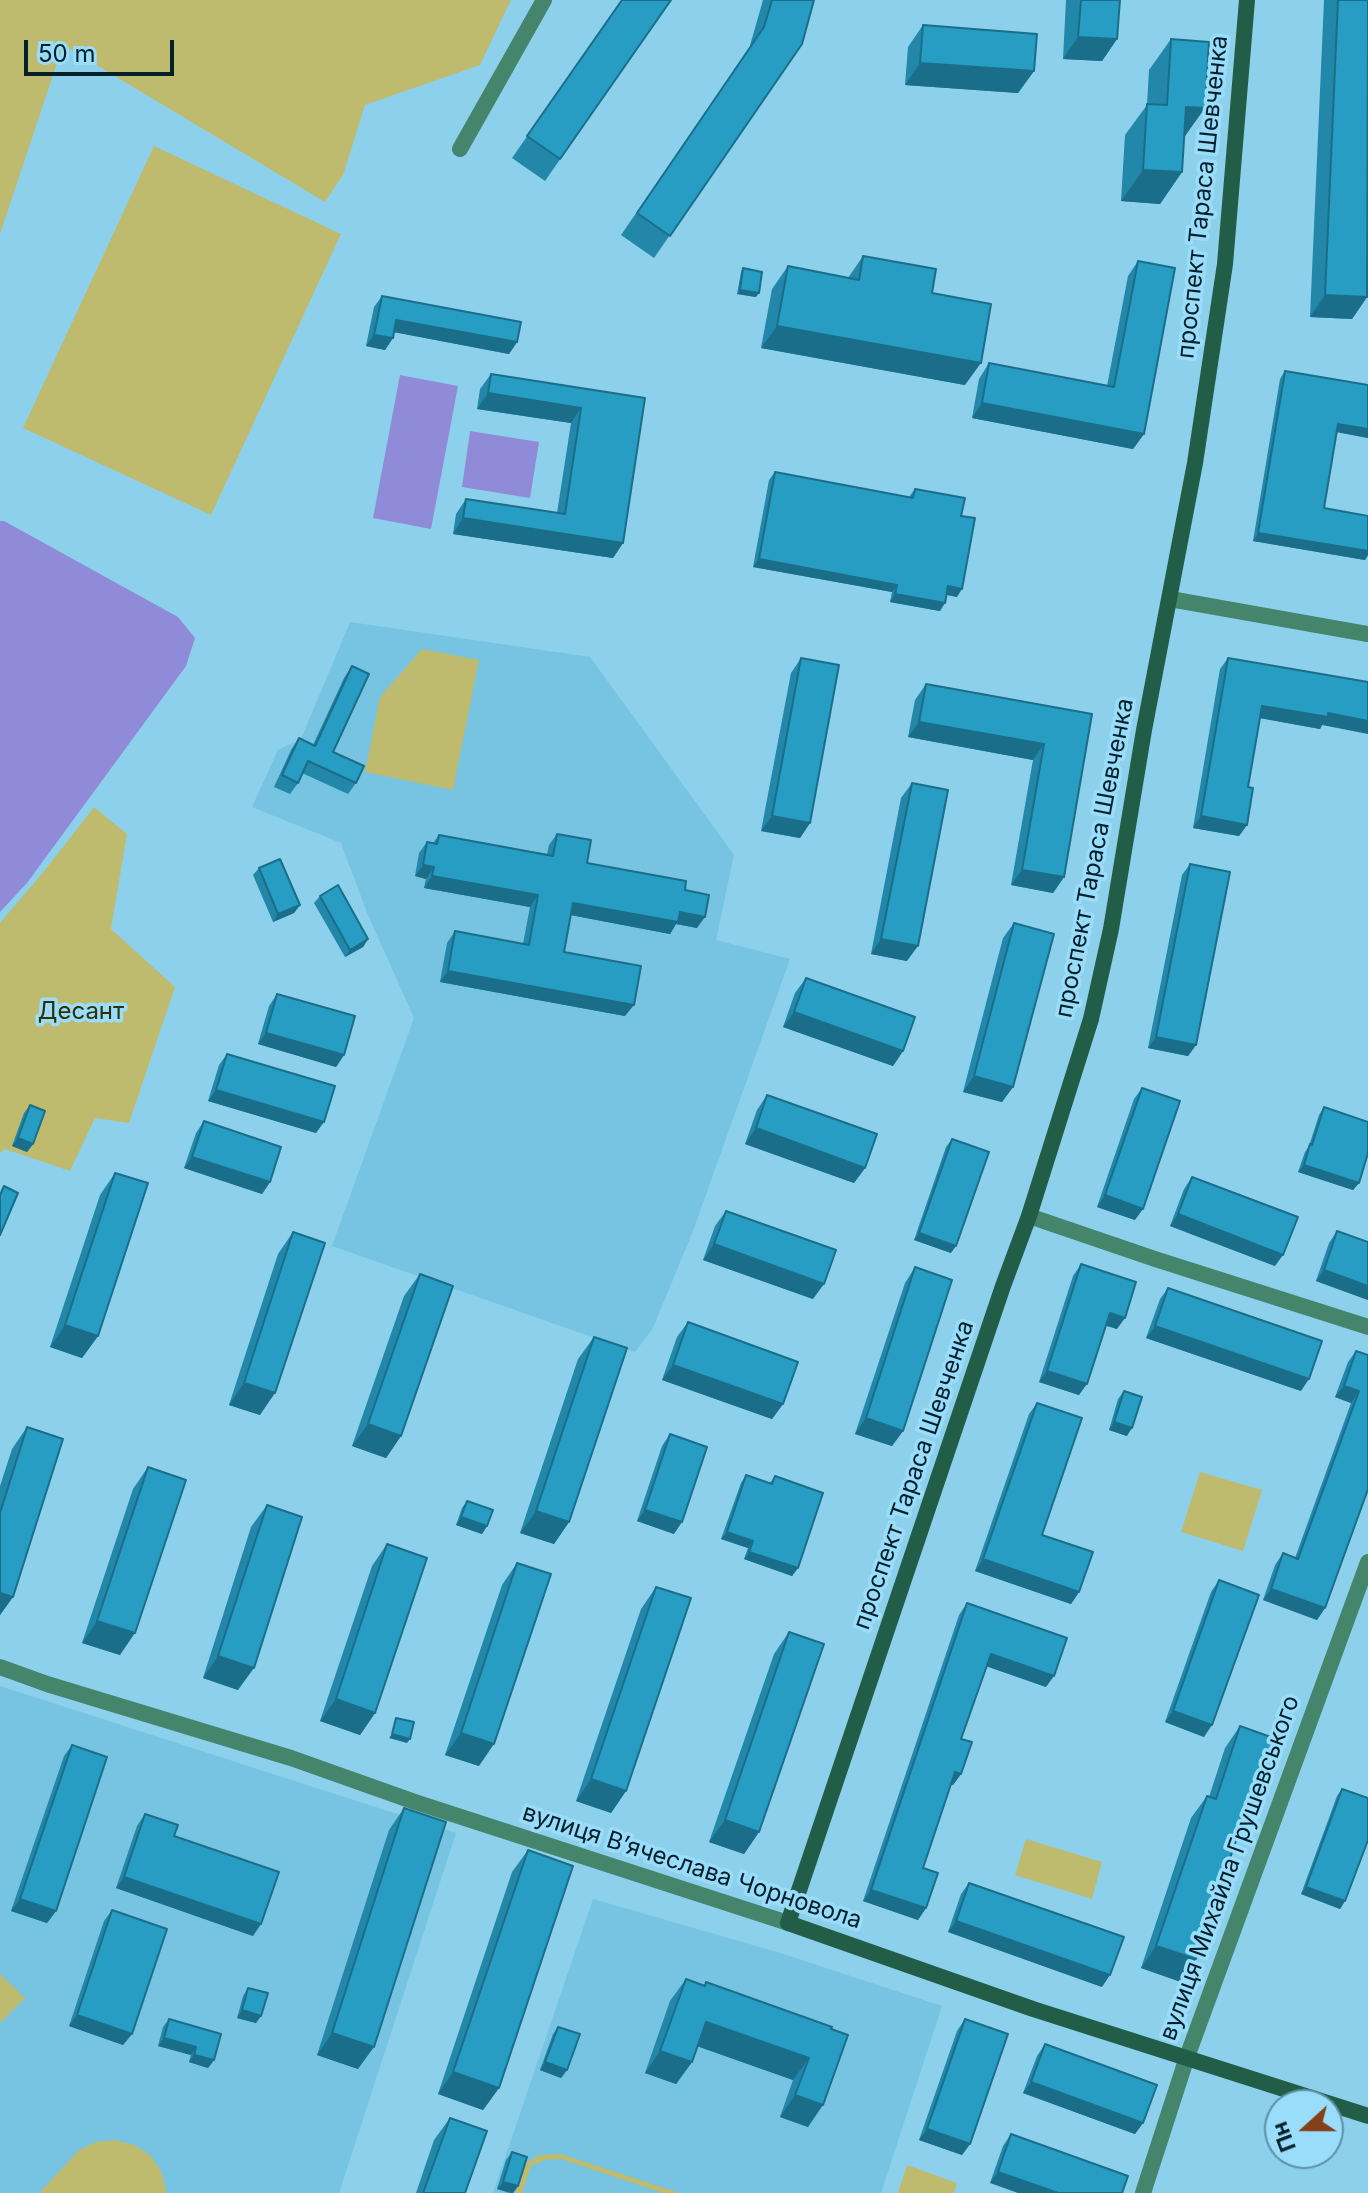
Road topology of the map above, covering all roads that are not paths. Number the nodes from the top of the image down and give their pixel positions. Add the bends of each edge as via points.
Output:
1 (544, 0) edge
2 (1247, 0) edge
3 (460, 149) dead end
4 (1170, 599) junction
5 (1368, 634) edge
6 (1029, 1216) junction
7 (1368, 1327) edge
8 (1368, 1562) edge
9 (0, 1667) edge
10 (788, 1923) junction
11 (1187, 2057) junction
12 (1368, 2116) edge
13 (1143, 2193) edge

1 - 3 street
2 - 4 street, проспект Тараса Шевченка via 1225,264
4 - 5 street
4 - 6 street, проспект Тараса Шевченка via 1091,1019
6 - 7 street
6 - 10 street, проспект Тараса Шевченка
8 - 11 street, вулиця Михайла Грушевського
9 - 10 street, вулиця Вʼячеслава Чорновола
10 - 11 street, вулиця Вʼячеслава Чорновола
11 - 12 street, вулиця Вʼячеслава Чорновола
11 - 13 street, вулиця Михайла Грушевського

